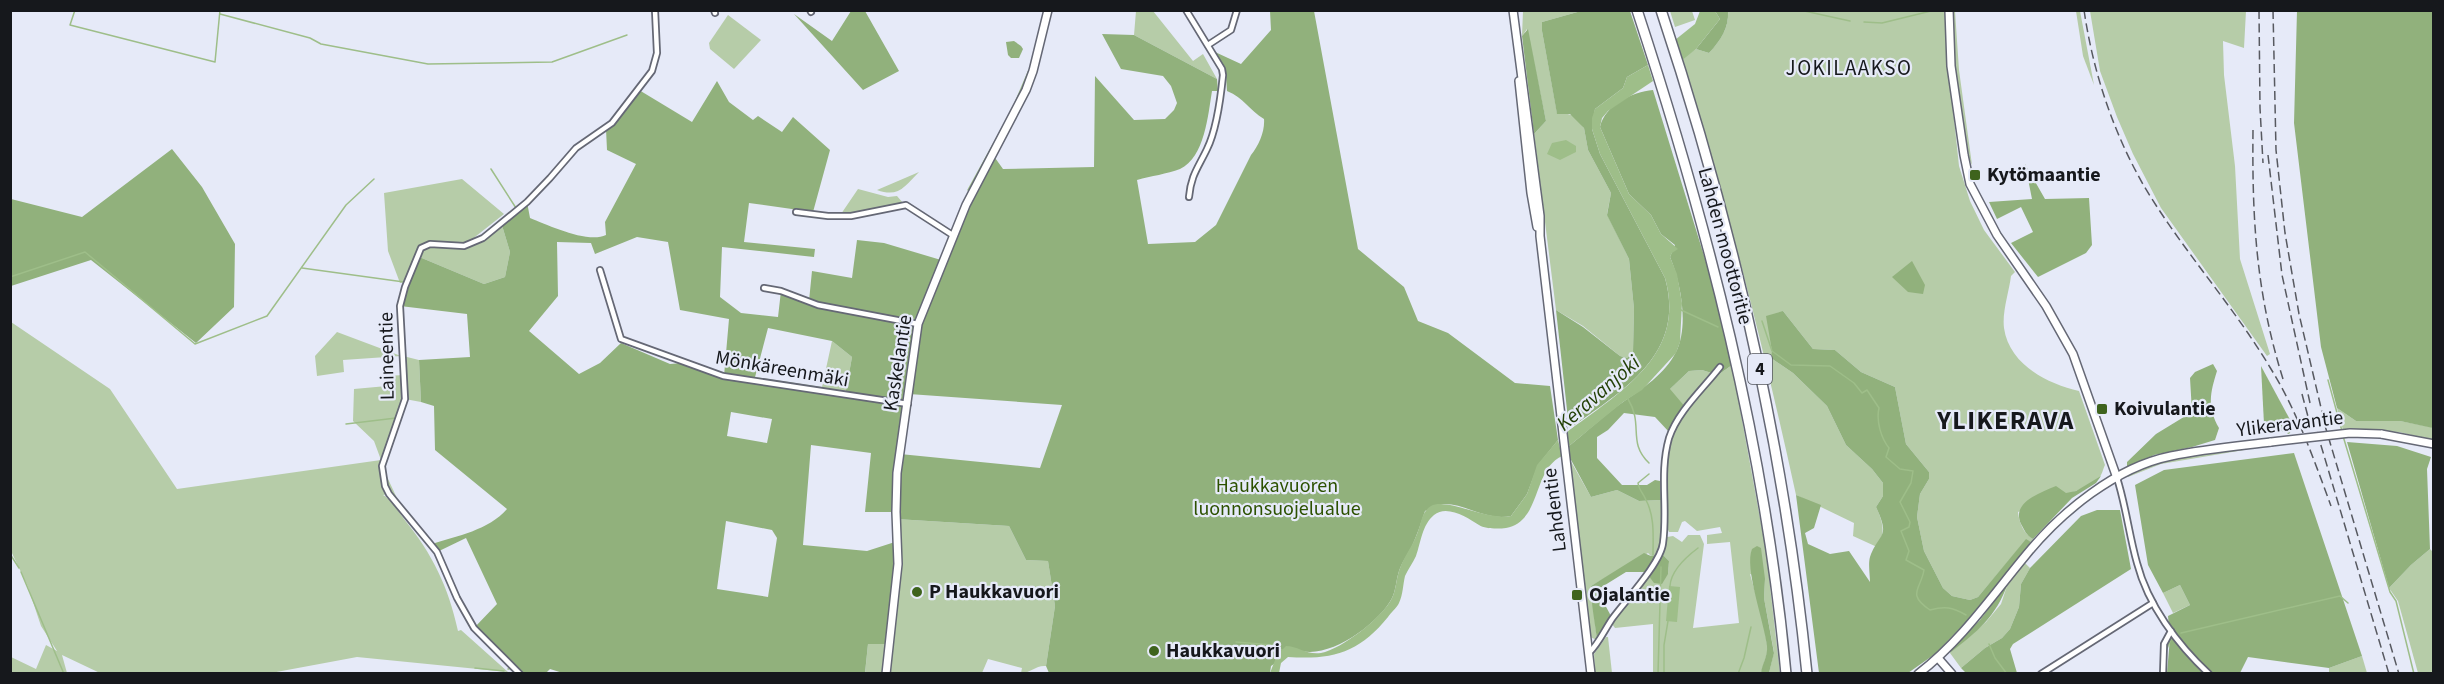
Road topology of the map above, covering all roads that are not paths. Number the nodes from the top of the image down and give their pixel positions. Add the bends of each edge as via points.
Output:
1 (655, 10) edge
2 (1048, 10) edge
3 (1186, 10) edge
4 (1237, 10) edge
5 (1512, 10) edge
6 (1637, 10) edge
7 (1661, 10) edge
8 (1949, 10) edge
9 (1208, 45) junction
10 (1189, 197) dead end
11 (796, 212) dead end
12 (954, 236) junction
13 (600, 270) dead end
14 (764, 288) dead end
15 (918, 324) junction
16 (1720, 368) dead end
17 (908, 404) junction
18 (2433, 444) edge
19 (2117, 478) junction
20 (2153, 603) junction
21 (2171, 631) junction
22 (1588, 653) junction
23 (1938, 658) junction
24 (520, 674) edge
25 (886, 674) edge
26 (1591, 674) edge
27 (1786, 674) edge
28 (1807, 674) edge
29 (1918, 674) edge
30 (1952, 674) edge
31 (2041, 674) edge
32 (2163, 674) edge
33 (2209, 674) edge

1 - 24 street, Laineentie via 657,53 652,71 612,123 576,148 527,202 483,238 464,246 430,244 421,248 400,306 405,399 382,466 385,486 437,552 474,628
2 - 12 street, Kaskelantie via 1026,90
3 - 9 street
4 - 9 street via 1231,30
5 - 22 street, Lahdentie via 1540,216
6 - 27 highway, Lahden moottoritie / 4 via 1717,277 1733,344 1767,522
7 - 28 highway, Lahden moottoritie / 4 via 1754,337 1788,520
8 - 19 street via 1951,66 1970,184 1997,236 2046,306 2073,354
9 - 10 street via 1222,69 1223,82 1212,135 1193,174
11 - 12 street via 851,216 906,205
12 - 15 street, Kaskelantie
13 - 17 street, Mönkäreenmäki via 621,339 723,376
14 - 15 street via 818,305
15 - 17 street, Kaskelantie
16 - 22 street via 1682,414 1670,436 1663,468 1663,547
17 - 25 street, Kaskelantie via 897,473 898,564
18 - 19 street, Ylikeravantie, bridge via 2381,434 2350,433 2169,456
19 - 20 street via 2136,563
19 - 23 street via 2080,501 2048,530 1976,619
20 - 21 street
20 - 31 street
21 - 32 street via 2164,644
21 - 33 street
22 - 26 street, Lahdentie
23 - 29 street
23 - 30 street

